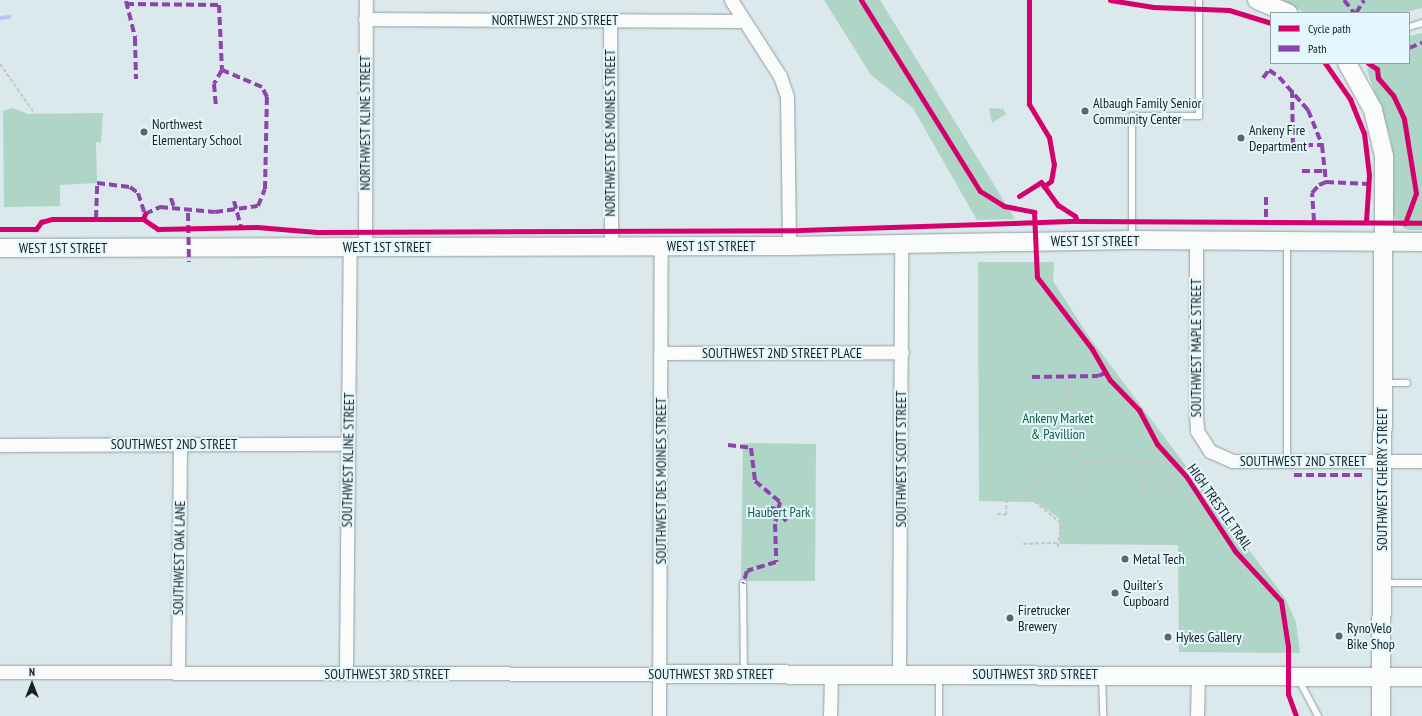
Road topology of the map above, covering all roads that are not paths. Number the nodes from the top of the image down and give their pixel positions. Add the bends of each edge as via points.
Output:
1 (366, 0) edge
2 (731, 0) edge
3 (1199, 0) edge
4 (1257, 0) edge
5 (1286, 12) edge
6 (366, 19) junction
7 (610, 20) junction
8 (744, 21) junction
9 (1422, 23) edge
10 (1410, 27) edge
11 (1350, 64) edge
12 (1132, 240) junction
13 (1196, 241) junction
14 (1287, 241) junction
15 (1383, 242) junction
16 (1422, 242) edge
17 (901, 245) junction
18 (611, 246) junction
19 (661, 246) junction
20 (789, 246) junction
21 (358, 247) junction
22 (0, 248) edge
23 (902, 352) junction
24 (662, 353) junction
25 (1382, 383) junction
26 (1407, 383) dead end
27 (180, 444) junction
28 (348, 444) junction
29 (0, 445) edge
30 (1210, 451) joint
31 (1287, 461) junction
32 (1382, 462) junction
33 (1422, 462) edge
34 (743, 583) dead end
35 (1382, 583) junction
36 (1422, 583) edge
37 (0, 672) edge
38 (178, 672) junction
39 (346, 673) junction
40 (660, 674) junction
41 (744, 674) junction
42 (900, 674) junction
43 (939, 674) junction
44 (1102, 674) junction
45 (831, 675) junction
46 (1198, 675) junction
47 (1296, 675) junction
48 (1381, 676) junction
49 (1422, 677) edge
50 (659, 716) edge
51 (830, 716) edge
52 (939, 716) edge
53 (1103, 716) edge
54 (1197, 716) edge
55 (1318, 716) edge
56 (1381, 716) edge

1 - 6 street, NORTHWEST KLINE STREET
2 - 8 street
3 - 12 lane via 1199,116 1132,116
4 - 5 street
6 - 7 street, NORTHWEST 2ND STREET
6 - 21 street, NORTHWEST KLINE STREET
7 - 8 street, NORTHWEST 2ND STREET
7 - 18 street, NORTHWEST DES MOINES STREET
8 - 20 street via 782,81 787,96
9 - 10 lane
11 - 15 street, SOUTHWEST CHERRY STREET via 1374,110 1380,133 1385,178
12 - 13 street, WEST 1ST STREET
12 - 17 street, WEST 1ST STREET
13 - 14 street, WEST 1ST STREET
13 - 30 street, SOUTHWEST MAPLE STREET via 1196,415 1200,440
14 - 15 street, WEST 1ST STREET
14 - 31 lane
15 - 16 street, WEST 1ST STREET
15 - 25 street, SOUTHWEST CHERRY STREET
17 - 20 street, WEST 1ST STREET
17 - 23 street, SOUTHWEST SCOTT STREET
18 - 19 street, WEST 1ST STREET
18 - 21 street, WEST 1ST STREET
19 - 20 street, WEST 1ST STREET
19 - 24 street, SOUTHWEST DES MOINES STREET
21 - 22 street, WEST 1ST STREET
21 - 28 street, SOUTHWEST KLINE STREET
23 - 24 street, SOUTHWEST 2ND STREET PLACE
23 - 42 street, SOUTHWEST SCOTT STREET
24 - 40 street, SOUTHWEST DES MOINES STREET
25 - 26 lane
25 - 32 street, SOUTHWEST CHERRY STREET
27 - 28 street, SOUTHWEST 2ND STREET
27 - 29 street, SOUTHWEST 2ND STREET
27 - 38 street, SOUTHWEST OAK LANE
28 - 39 street, SOUTHWEST KLINE STREET
30 - 31 street, SOUTHWEST 2ND STREET via 1232,461
31 - 32 street, SOUTHWEST 2ND STREET
32 - 33 street, SOUTHWEST 2ND STREET
32 - 35 street, SOUTHWEST CHERRY STREET
34 - 41 lane
35 - 36 lane
35 - 48 street, SOUTHWEST CHERRY STREET
37 - 38 street, SOUTHWEST 3RD STREET
38 - 39 street, SOUTHWEST 3RD STREET
39 - 40 street, SOUTHWEST 3RD STREET
40 - 41 street, SOUTHWEST 3RD STREET
40 - 50 street, SOUTHWEST DES MOINES STREET
41 - 45 street, SOUTHWEST 3RD STREET
42 - 43 street, SOUTHWEST 3RD STREET
42 - 45 street, SOUTHWEST 3RD STREET
43 - 44 street, SOUTHWEST 3RD STREET
43 - 52 lane
44 - 46 street, SOUTHWEST 3RD STREET
44 - 53 lane
45 - 51 street
46 - 47 street, SOUTHWEST 3RD STREET
46 - 54 street
47 - 48 street, SOUTHWEST 3RD STREET
47 - 55 lane
48 - 49 street, SOUTHWEST 3RD STREET
48 - 56 street, SOUTHWEST CHERRY STREET

